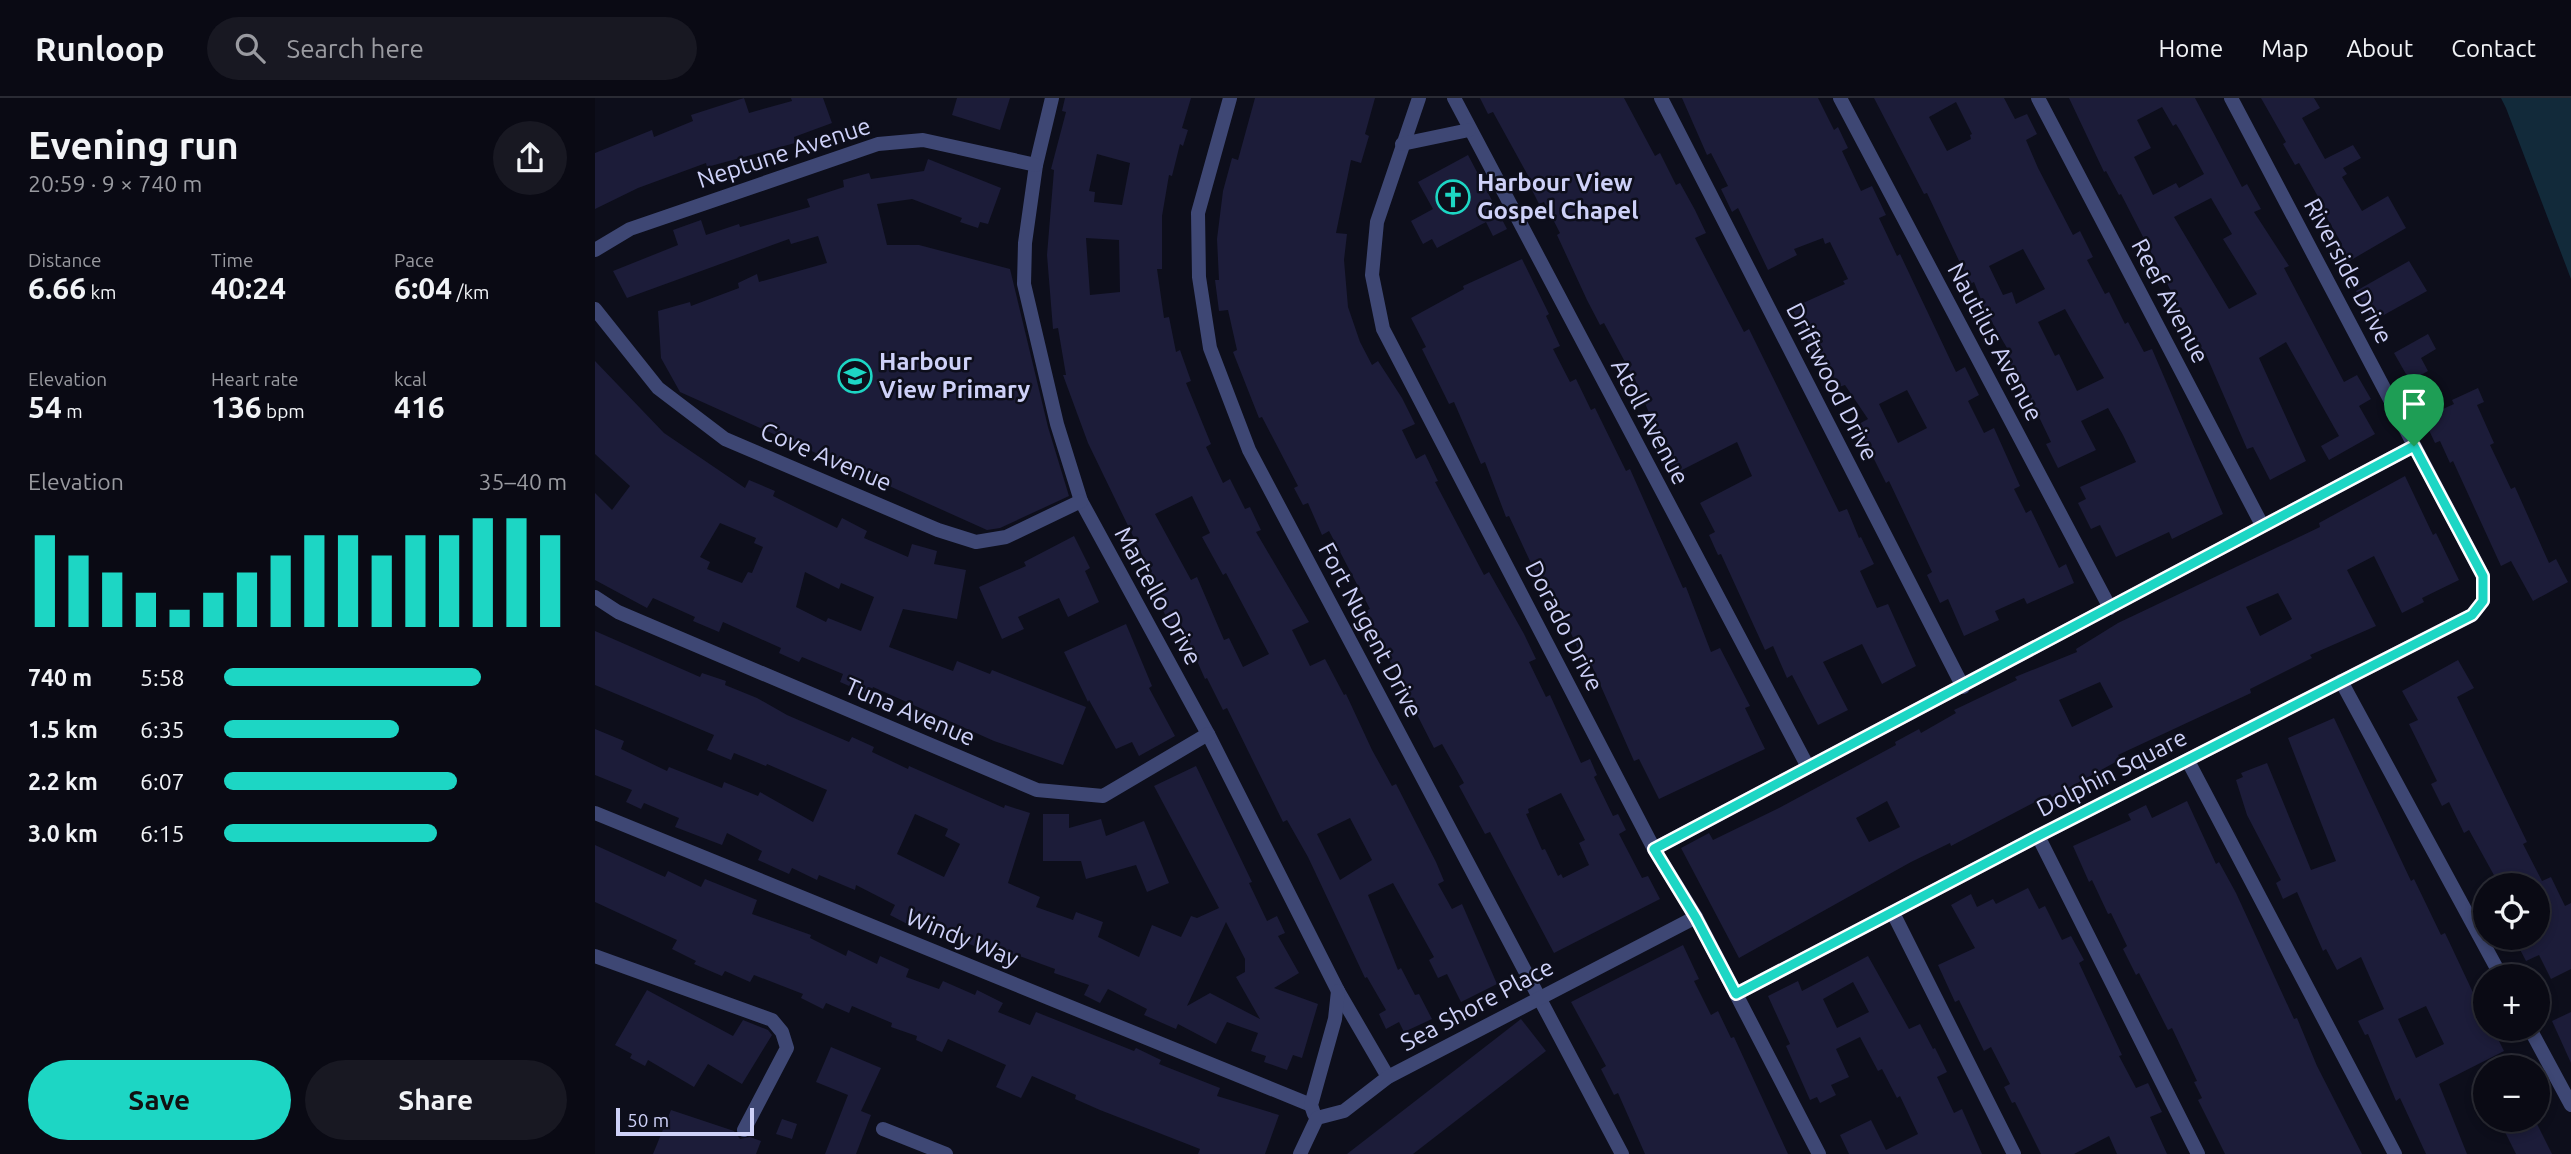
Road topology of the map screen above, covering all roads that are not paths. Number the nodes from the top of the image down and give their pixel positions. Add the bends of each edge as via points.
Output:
1 (1052, 98) edge
2 (1230, 98) edge
3 (1419, 98) edge
4 (1454, 98) edge
5 (1661, 98) edge
6 (1840, 98) edge
7 (2038, 98) edge
8 (2231, 98) edge
9 (1469, 130) junction
10 (1402, 144) junction
11 (1036, 165) junction
12 (595, 250) edge
13 (595, 309) edge
14 (2414, 446) junction
15 (1081, 501) junction
16 (2262, 525) junction
17 (2483, 576) joint
18 (595, 597) edge
19 (2110, 608) junction
20 (2341, 681) junction
21 (1963, 687) junction
22 (1208, 734) junction
23 (2187, 761) junction
24 (1808, 767) junction
25 (595, 813) edge
26 (2038, 836) junction
27 (1654, 849) junction
28 (1893, 913) junction
29 (1696, 918) junction
30 (595, 956) edge
31 (2494, 964) edge
32 (1338, 991) junction
33 (1736, 994) junction
34 (1539, 998) junction
35 (2536, 1041) edge
36 (1388, 1077) junction
37 (2571, 1105) edge
38 (1314, 1112) junction
39 (883, 1129) dead end
40 (744, 1130) dead end
41 (946, 1154) edge
42 (1300, 1154) edge
43 (1622, 1154) edge
44 (1819, 1154) edge
45 (2014, 1154) edge
46 (2198, 1154) edge
47 (2395, 1154) edge

1 - 11 street, Martello Drive
2 - 34 street, Fort Nugent Drive via 1198,213 1199,277 1210,348 1249,450
3 - 10 street, Dorado Drive
4 - 9 street, Atoll Avenue
5 - 21 street, Driftwood Drive
6 - 19 street, Nautilus Avenue
7 - 16 street, Reef Avenue
8 - 14 street, Riverside Drive
9 - 10 street
9 - 24 street, Atoll Avenue
10 - 27 street, Dorado Drive via 1377,222 1372,275 1383,329
11 - 12 street, Neptune Avenue via 923,140 878,144 631,229
11 - 15 street, Martello Drive via 1024,284 1057,424
13 - 15 street, Cove Avenue via 658,388 725,439 938,530 977,542 1006,537
14 - 16 street
14 - 17 street, Riverside Drive
15 - 22 street, Martello Drive
16 - 19 street
17 - 20 street, Dolphin Square via 2483,601 2472,615
18 - 22 street, Tuna Avenue via 618,612 1037,790 1103,796
19 - 21 street
20 - 23 street, Dolphin Square
20 - 31 street
21 - 24 street
22 - 32 street, Martello Drive
23 - 26 street, Dolphin Square
23 - 47 street
24 - 27 street
25 - 38 street, Windy Way
26 - 28 street, Dolphin Square
26 - 46 street
27 - 29 street, Dorado Drive
28 - 33 street, Dolphin Square
28 - 45 street
29 - 33 street, Dorado Drive
29 - 34 street, Sea Shore Place
30 - 40 street via 772,1020 787,1048
32 - 36 street, Martello Drive
32 - 38 street
33 - 44 street, Dorado Drive
34 - 36 street, Sea Shore Place
34 - 43 street, Fort Nugent Drive
35 - 37 street
36 - 38 street, Sea Shore Place via 1344,1111
38 - 42 street
39 - 41 street

